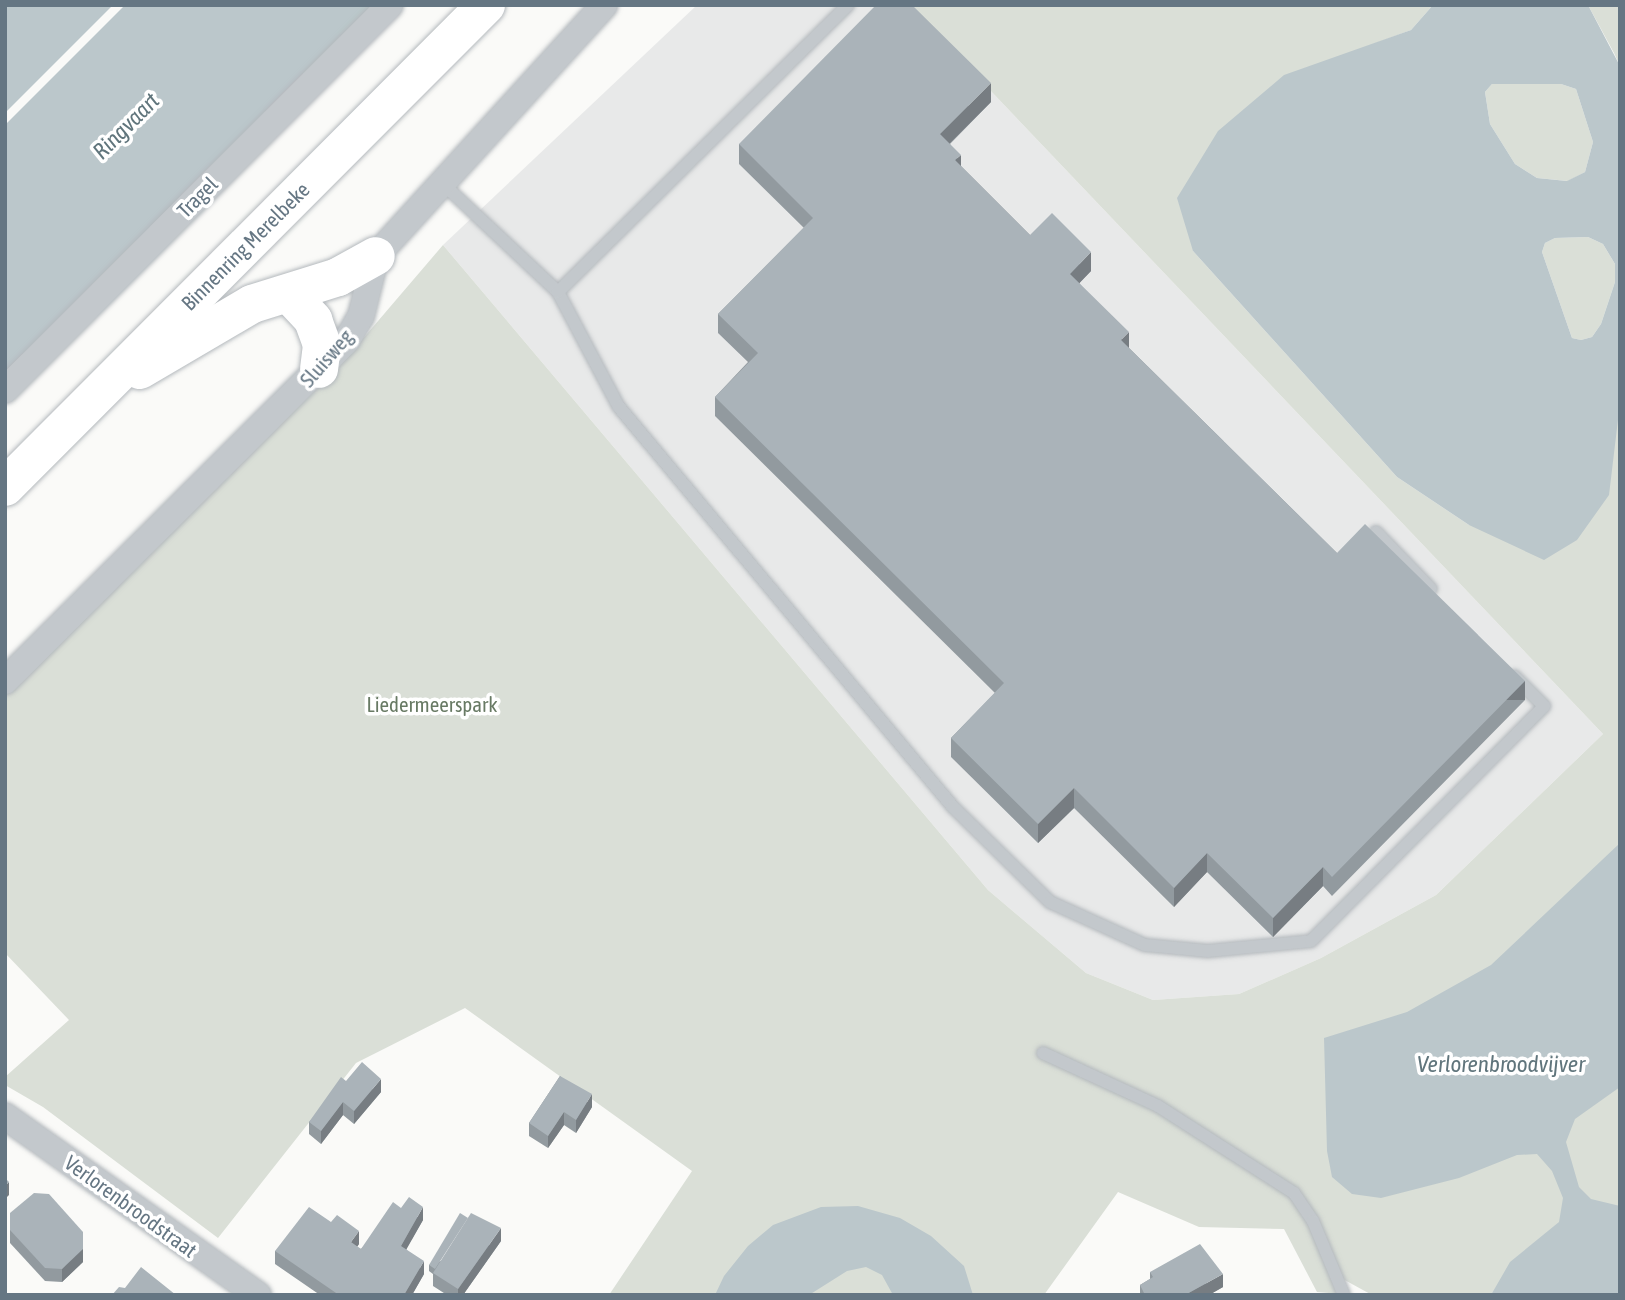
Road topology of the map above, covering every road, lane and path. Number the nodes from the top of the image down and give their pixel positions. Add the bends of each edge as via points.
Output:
1 (390, 5) edge
2 (486, 5) edge
3 (604, 5) edge
4 (848, 5) edge
5 (441, 182) junction
6 (376, 256) junction
7 (558, 292) junction
8 (291, 296) junction
9 (319, 369) junction
10 (5, 390) edge
11 (95, 396) junction
12 (5, 487) edge
13 (1376, 532) edge
14 (1441, 600) edge
15 (1506, 667) edge
16 (5, 681) edge
17 (1043, 1053) dead end
18 (5, 1116) edge
19 (258, 1295) edge
20 (1344, 1295) edge

1 - 10 street, Tragel
2 - 11 highway, Binnenring Merelbeke
3 - 5 street, Sluisweg
4 - 7 lane
5 - 6 street, Sluisweg
5 - 7 lane
6 - 8 highway via 364,266
6 - 9 street, Sluisweg via 361,316 347,340
7 - 15 lane via 619,407 953,807 1050,902 1145,945 1208,951 1311,941 1544,706
8 - 9 highway via 313,320 322,345
8 - 11 highway via 253,304 221,320
9 - 16 street, Sluisweg
11 - 12 highway, Binnenring Merelbeke
13 - 14 lane
17 - 20 lane via 1158,1106 1294,1193 1313,1221
18 - 19 street, Verlorenbroodstraat

